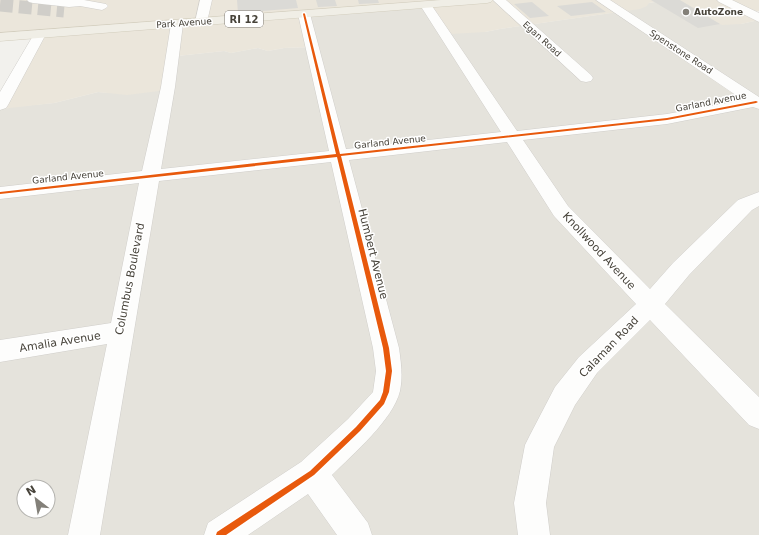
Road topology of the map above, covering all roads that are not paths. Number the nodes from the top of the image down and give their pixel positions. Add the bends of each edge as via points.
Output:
1 (33, 0) edge
2 (57, 0) tunnel mouth
3 (206, 0) edge
4 (487, 0) edge
5 (499, 0) edge
6 (602, 0) edge
7 (723, 0) edge
8 (79, 1) edge
9 (426, 5) junction
10 (64, 11) tunnel mouth
11 (304, 14) junction
12 (759, 18) edge
13 (201, 22) junction
14 (177, 24) junction
15 (0, 31) edge
16 (40, 34) junction
17 (0, 37) edge
18 (586, 78) dead end
19 (758, 103) edge
20 (0, 105) edge
21 (512, 136) junction
22 (340, 156) junction
23 (150, 177) junction
24 (0, 193) edge
25 (759, 198) edge
26 (650, 305) junction
27 (120, 332) junction
28 (0, 351) edge
29 (747, 394) edge
30 (759, 416) edge
31 (312, 473) junction
32 (84, 535) edge
33 (220, 535) edge
34 (356, 535) edge
35 (534, 535) edge

1 - 8 street via 69,4
2 - 8 street
3 - 13 street
4 - 9 main road, Park Avenue / RI 12
5 - 18 street, Egan Road
6 - 19 street, Spenstone Road
7 - 12 street
8 - 10 street via 100,10
9 - 11 main road, Park Avenue / RI 12
9 - 21 street, Knollwood Avenue
11 - 13 main road, Park Avenue / RI 12
11 - 22 street, Humbert Avenue
13 - 14 main road, Park Avenue / RI 12
14 - 16 main road, Park Avenue / RI 12
14 - 23 street, Columbus Boulevard via 168,88
15 - 16 main road
16 - 17 main road, Park Avenue / RI 12
16 - 20 street
19 - 21 street, Garland Avenue via 667,119
21 - 22 street, Garland Avenue
21 - 26 street, Knollwood Avenue via 561,211
22 - 23 street, Garland Avenue
22 - 31 street, Humbert Avenue via 386,348 389,371 382,402
23 - 24 street, Garland Avenue
23 - 27 street, Columbus Boulevard
25 - 26 street, Calaman Road via 745,205
26 - 29 street, Knollwood Avenue
26 - 35 street, Calaman Road via 588,365 564,396 540,444 530,503
27 - 28 street, Amalia Avenue
27 - 32 street, Columbus Boulevard
29 - 30 street, Knollwood Avenue
31 - 33 street
31 - 34 street

